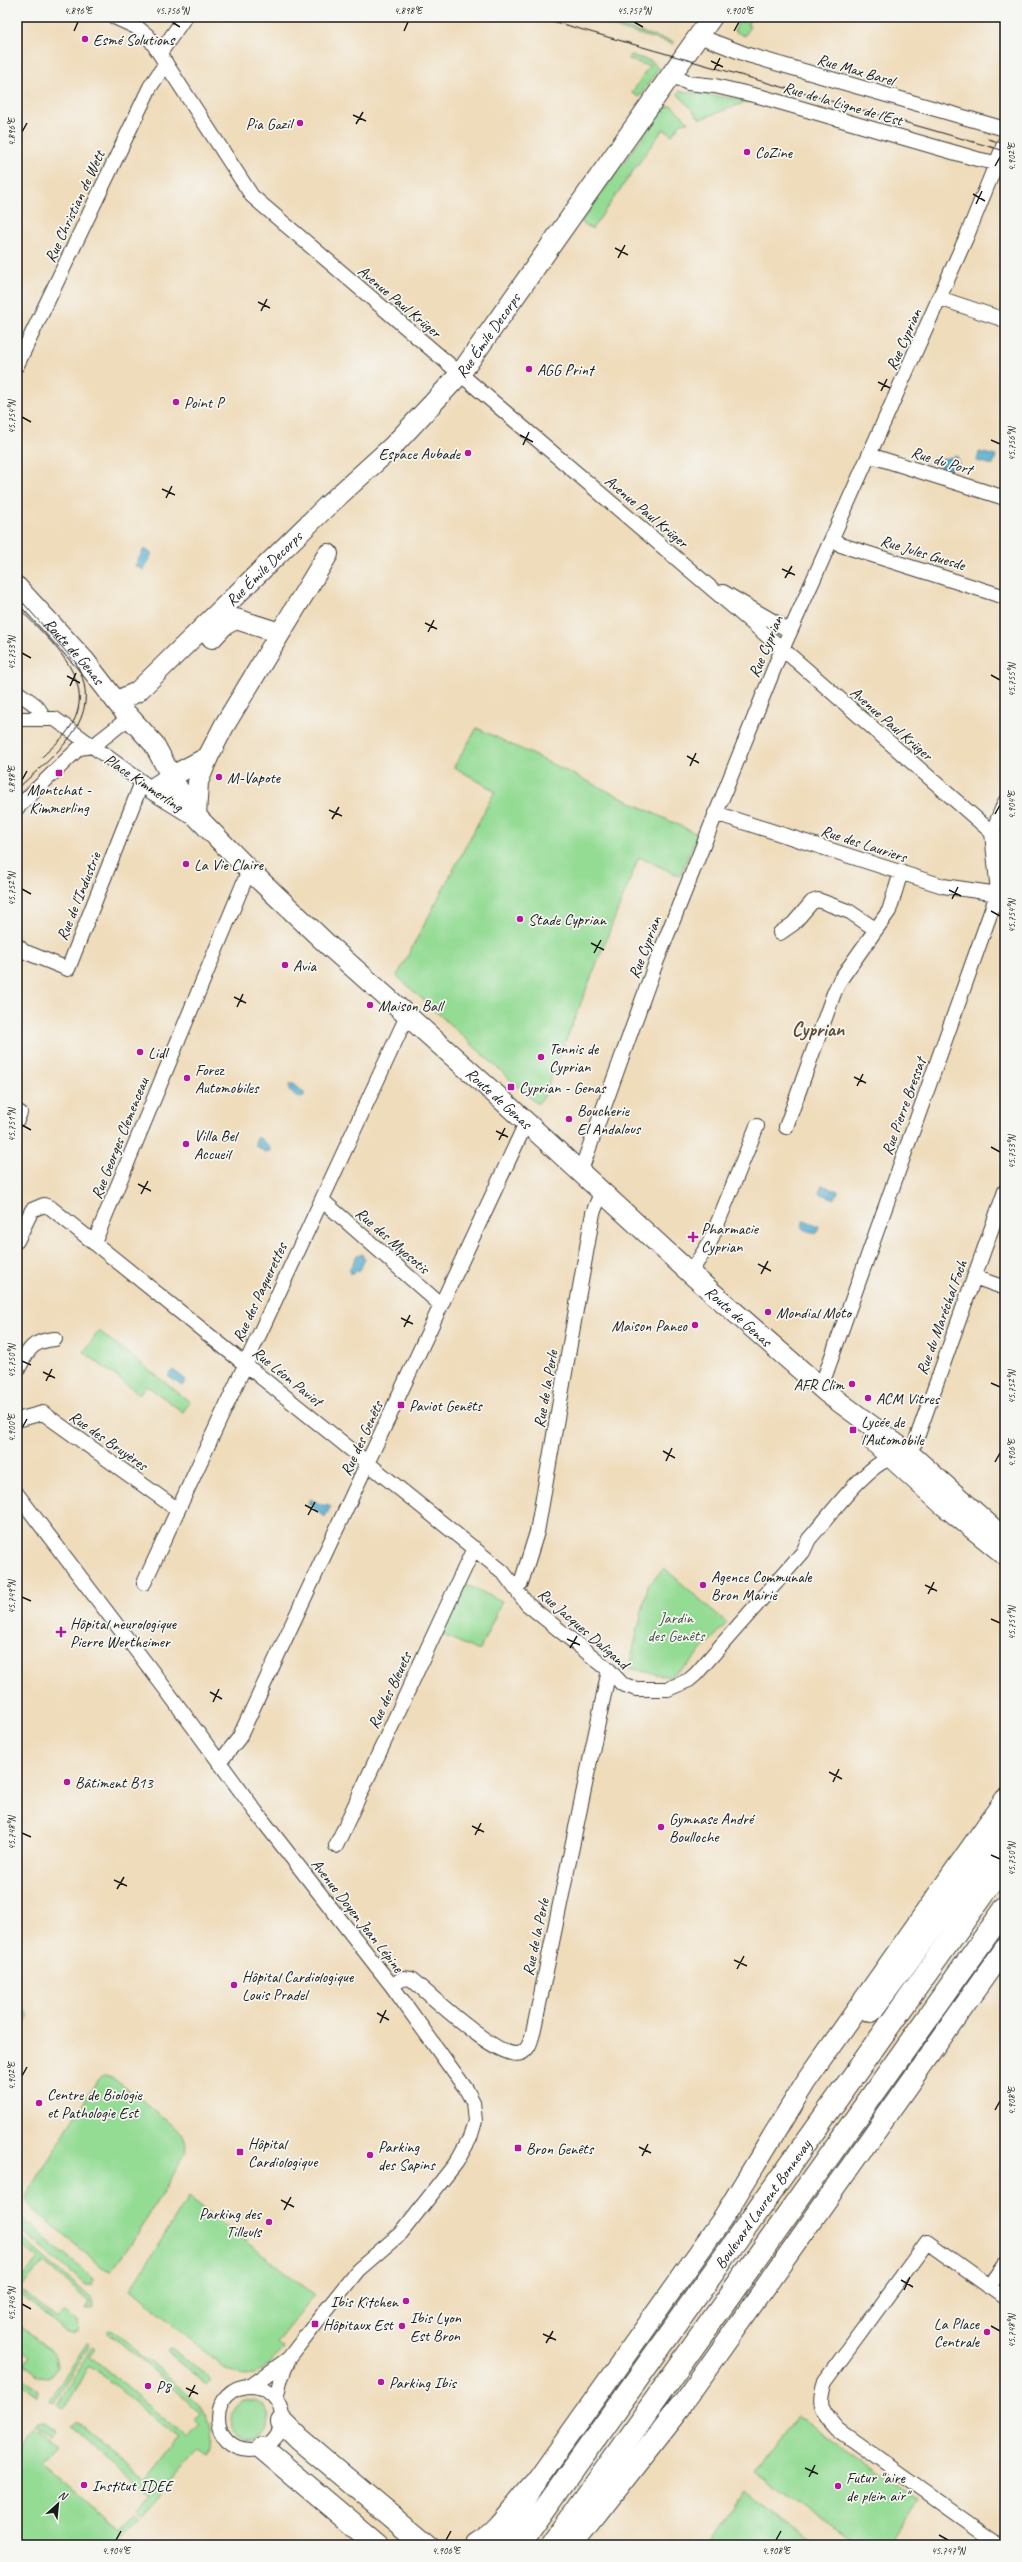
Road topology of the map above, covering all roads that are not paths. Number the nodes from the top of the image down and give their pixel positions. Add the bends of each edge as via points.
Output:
1 (114, 17) edge
2 (185, 17) edge
3 (712, 17) edge
4 (698, 36) junction
5 (163, 58) junction
6 (671, 75) junction
7 (1005, 130) edge
8 (1005, 142) edge
9 (1001, 164) edge
10 (940, 298) junction
11 (1005, 320) edge
12 (17, 365) edge
13 (460, 374) junction
14 (869, 455) junction
15 (1005, 498) edge
16 (833, 539) junction
17 (328, 554) dead end
18 (702, 580) junction
19 (17, 587) edge
20 (1005, 597) edge
21 (220, 620) junction
22 (790, 630) junction
23 (276, 639) junction
24 (782, 649) junction
25 (17, 692) edge
26 (116, 701) junction
27 (130, 717) junction
28 (42, 718) junction
29 (17, 719) edge
30 (93, 746) junction
31 (208, 757) junction
32 (172, 776) junction
33 (147, 786) junction
34 (1005, 802) edge
35 (17, 808) edge
36 (715, 813) junction
37 (196, 816) junction
38 (992, 833) junction
39 (1005, 844) edge
40 (249, 870) junction
41 (901, 872) junction
42 (1001, 894) edge
43 (875, 929) junction
44 (780, 933) dead end
45 (17, 945) edge
46 (407, 1016) junction
47 (17, 1110) edge
48 (17, 1120) edge
49 (526, 1123) junction
50 (757, 1126) dead end
51 (786, 1127) dead end
52 (580, 1173) junction
53 (1005, 1191) edge
54 (601, 1193) junction
55 (322, 1200) junction
56 (17, 1242) edge
57 (94, 1243) junction
58 (690, 1273) junction
59 (974, 1277) junction
60 (1005, 1288) edge
61 (441, 1305) junction
62 (55, 1339) dead end
63 (244, 1363) junction
64 (17, 1371) edge
65 (821, 1387) junction
66 (17, 1420) edge
67 (898, 1454) junction
68 (366, 1461) junction
69 (17, 1494) edge
70 (942, 1504) junction
71 (968, 1504) junction
72 (178, 1510) junction
73 (1004, 1546) edge
74 (474, 1548) junction
75 (144, 1583) dead end
76 (516, 1588) junction
77 (609, 1670) junction
78 (219, 1764) junction
79 (1005, 1799) edge
80 (1005, 1829) edge
81 (336, 1846) dead end
82 (1005, 1863) edge
83 (1005, 1909) edge
84 (1005, 1948) edge
85 (392, 1986) junction
86 (871, 2011) joint
87 (721, 2221) junction
88 (1005, 2265) edge
89 (989, 2287) junction
90 (1005, 2298) edge
91 (289, 2358) junction
92 (251, 2386) junction
93 (276, 2399) junction
94 (680, 2407) junction
95 (282, 2422) junction
96 (262, 2448) junction
97 (535, 2483) junction
98 (377, 2545) edge
99 (425, 2545) edge
100 (476, 2545) edge
101 (496, 2545) edge
102 (519, 2545) edge
103 (552, 2545) edge
104 (572, 2545) edge
105 (584, 2545) edge
106 (1000, 2545) edge

1 - 5 street, Avenue Paul Krüger via 138,28 148,36
2 - 5 street, Rue Christian de Wett
3 - 4 main road, Rue Émile Decorps
4 - 6 main road, Rue Émile Decorps
4 - 7 street, Rue Max Barel via 748,55
5 - 12 street, Rue Christian de Wett
5 - 13 street, Avenue Paul Krüger via 252,196
6 - 9 street, Rue de la Ligne de l'Est via 688,83 715,86 762,97
6 - 13 main road, Rue Émile Decorps
8 - 9 street, Rue Cyprian
9 - 10 street, Rue Cyprian
10 - 11 street
10 - 14 street, Rue Cyprian
13 - 18 street, Avenue Paul Krüger
13 - 21 main road, Rue Émile Decorps via 392,447 326,507
14 - 15 street, Rue du Port
14 - 16 street, Rue Cyprian
16 - 20 street, Rue Jules Guesde via 841,545
16 - 22 street, Rue Cyprian
17 - 23 main road
18 - 22 street, Avenue Paul Krüger
18 - 24 street, Avenue Paul Krüger
19 - 26 main road, Route de Genas via 85,661
21 - 23 main road, Rue Émile Decorps via 245,621
21 - 26 main road, Rue Émile Decorps via 137,692
21 - 27 main road, Rue Émile Decorps
22 - 24 street, Rue Cyprian
23 - 31 main road
24 - 36 street, Rue Cyprian
24 - 38 street, Avenue Paul Krüger
25 - 28 street via 38,707
26 - 27 main road, Route de Genas
27 - 30 street
27 - 32 main road, Route de Genas via 154,744
28 - 29 street, Place Kimmerling
28 - 30 street, Place Kimmerling via 55,719
30 - 33 street, Place Kimmerling
30 - 35 street via 79,748
31 - 32 main road
31 - 37 main road via 198,782
32 - 33 main road
32 - 37 main road, Route de Genas
33 - 37 main road, Place Kimmerling
33 - 45 street, Rue de l'Industrie via 68,969 23,951
34 - 38 street
36 - 41 street, Rue des Lauriers
36 - 52 street, Rue Cyprian via 654,968
37 - 40 main road, Route de Genas
38 - 39 street, Avenue Paul Krüger
38 - 42 street, Rue Pierre Bressat
40 - 46 main road, Route de Genas
40 - 57 street, Rue Georges Clemenceau
41 - 42 street, Rue des Lauriers via 943,886
41 - 43 street via 889,911
42 - 65 street, Rue Pierre Bressat
43 - 44 street via 850,912 818,900 812,902 793,924
43 - 51 street via 834,992
46 - 49 main road, Route de Genas
46 - 55 street, Rue des Paquerettes
47 - 48 street via 20,1113
49 - 52 main road, Route de Genas
49 - 61 street, Rue des Genêts
50 - 58 street via 710,1242
52 - 54 main road, Route de Genas
53 - 59 street, Rue du Maréchal Foch
54 - 58 main road, Route de Genas
54 - 76 street, Rue de la Perle via 593,1213 537,1532 521,1583
55 - 61 street, Rue des Myosotis
55 - 63 street, Rue des Paquerettes
56 - 57 street, Rue Léon Paviot via 32,1210 44,1205
57 - 63 street, Rue Léon Paviot
58 - 65 main road, Route de Genas
59 - 60 street
59 - 67 street, Rue du Maréchal Foch via 915,1443
61 - 68 street, Rue des Genêts via 379,1441
62 - 64 street via 40,1340 30,1348
63 - 68 street, Rue Léon Paviot
63 - 72 street, Rue des Paquerettes
65 - 67 main road, Route de Genas via 842,1405 856,1424
66 - 72 street, Rue des Bruyères via 43,1413
67 - 70 main road, Route de Genas
67 - 71 main road, Route de Genas
67 - 77 street, Rue Jacques Daligand via 881,1461 870,1471 810,1539 804,1552 689,1680 668,1689 636,1689 622,1684
68 - 74 street, Rue Léon Paviot
68 - 78 street, Rue des Genêts via 356,1488 239,1738
69 - 78 street, Avenue Doyen Jean Lépine via 164,1687
70 - 71 street via 949,1501
70 - 73 main road, Route de Genas
71 - 73 main road, Route de Genas
72 - 75 street, Rue des Paquerettes
74 - 76 street, Rue Léon Paviot via 503,1572
74 - 81 street, Rue des Bleuets
76 - 77 street, Rue Jacques Daligand via 527,1604
77 - 85 street, Rue de la Perle via 533,2033 527,2048 522,2053 515,2054 500,2048 469,2028 411,1979 403,1978
78 - 85 street, Avenue Doyen Jean Lépine
79 - 87 main road via 805,2083
80 - 86 highway
82 - 102 highway, Boulevard Laurent Bonnevay
83 - 103 highway, Boulevard Laurent Bonnevay
84 - 94 main road
85 - 91 street, Avenue Doyen Jean Lépine via 466,2089 475,2111 472,2132 456,2163 401,2233 369,2259 348,2281
86 - 87 main road via 753,2181
87 - 97 main road
88 - 89 street
89 - 90 street
89 - 106 street via 927,2242 825,2381 820,2398 823,2414 838,2430
91 - 92 street, Avenue Doyen Jean Lépine
91 - 93 street, Avenue Doyen Jean Lépine
92 - 93 street via 268,2392
92 - 96 street via 238,2388 227,2395 218,2411 218,2419 220,2430 229,2443 245,2450
93 - 95 street via 281,2410
94 - 104 highway
94 - 105 main road
95 - 96 street via 277,2436
95 - 99 highway via 298,2439
96 - 98 highway
97 - 100 highway via 516,2502 498,2528
97 - 101 main road

